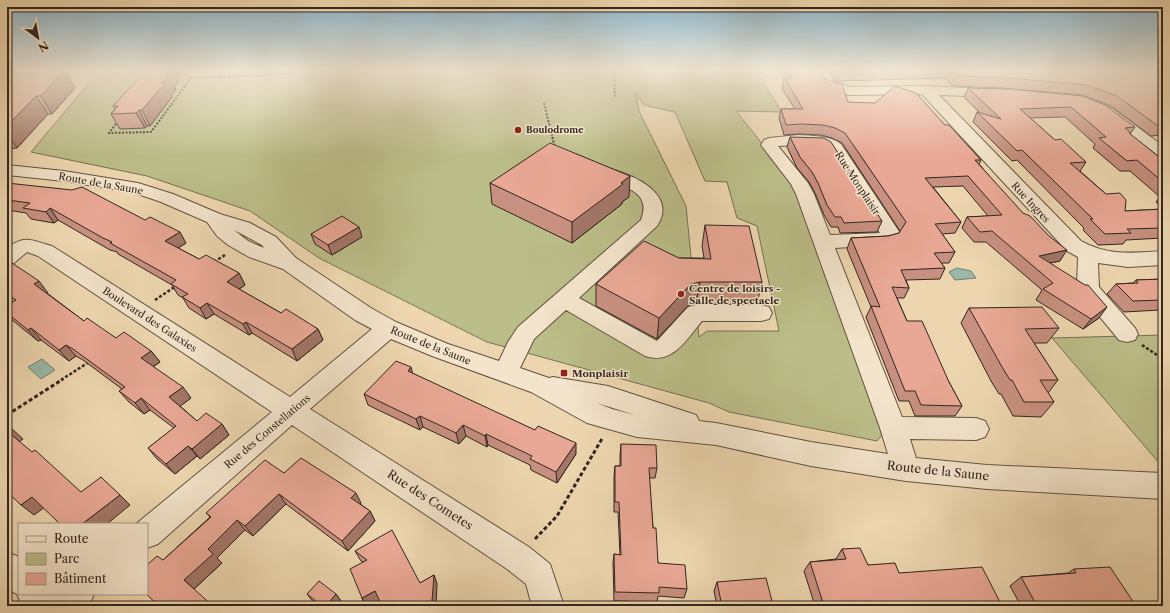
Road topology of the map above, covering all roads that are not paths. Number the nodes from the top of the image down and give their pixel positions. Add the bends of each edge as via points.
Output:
1 (934, 99) edge
2 (1095, 105) edge
3 (556, 152) edge
4 (1163, 154) edge
5 (7, 170) edge
6 (15, 242) edge
7 (824, 242) junction
8 (1088, 254) junction
9 (7, 258) edge
10 (1163, 258) edge
11 (564, 299) junction
12 (761, 313) dead end
13 (388, 328) junction
14 (1127, 334) road end
15 (505, 373) junction
16 (292, 410) junction
17 (893, 428) junction
18 (976, 429) dead end
19 (906, 469) junction
20 (1163, 486) edge
21 (148, 533) edge
22 (7, 566) edge
23 (18, 578) edge
24 (34, 595) edge
25 (77, 595) edge
26 (44, 606) edge
27 (64, 606) edge
28 (548, 606) edge

1 - 8 street, Rue Ingres via 1068,242
2 - 4 street
3 - 11 street via 639,187 653,201 654,213 646,227
5 - 13 street, Route de la Saune via 71,176 138,188 167,198 213,218 227,235 242,245 252,251 289,263
6 - 9 street, Boulevard des Galaxies
6 - 16 street, Boulevard des Galaxies via 45,251
7 - 7 street, Rue Monplaisir via 883,239 890,233 835,148 819,142 770,143 771,148 799,183
7 - 17 street, Rue Monplaisir
8 - 10 street, Rue Ingres via 1115,260
8 - 14 street via 1088,287
11 - 12 street via 653,350 665,348 696,313
11 - 15 street via 526,333 519,342
13 - 15 street, Route de la Saune
13 - 16 street, Rue des Constellations
15 - 19 street, Route de la Saune via 540,386 596,415 637,426 716,434 811,454
16 - 21 street, Rue des Constellations
16 - 28 street, Rue des Cometes via 518,558 539,575
17 - 18 street
17 - 19 street, Rue Monplaisir
19 - 20 street, Route de la Saune via 987,477
22 - 23 street
24 - 26 street
25 - 27 street

